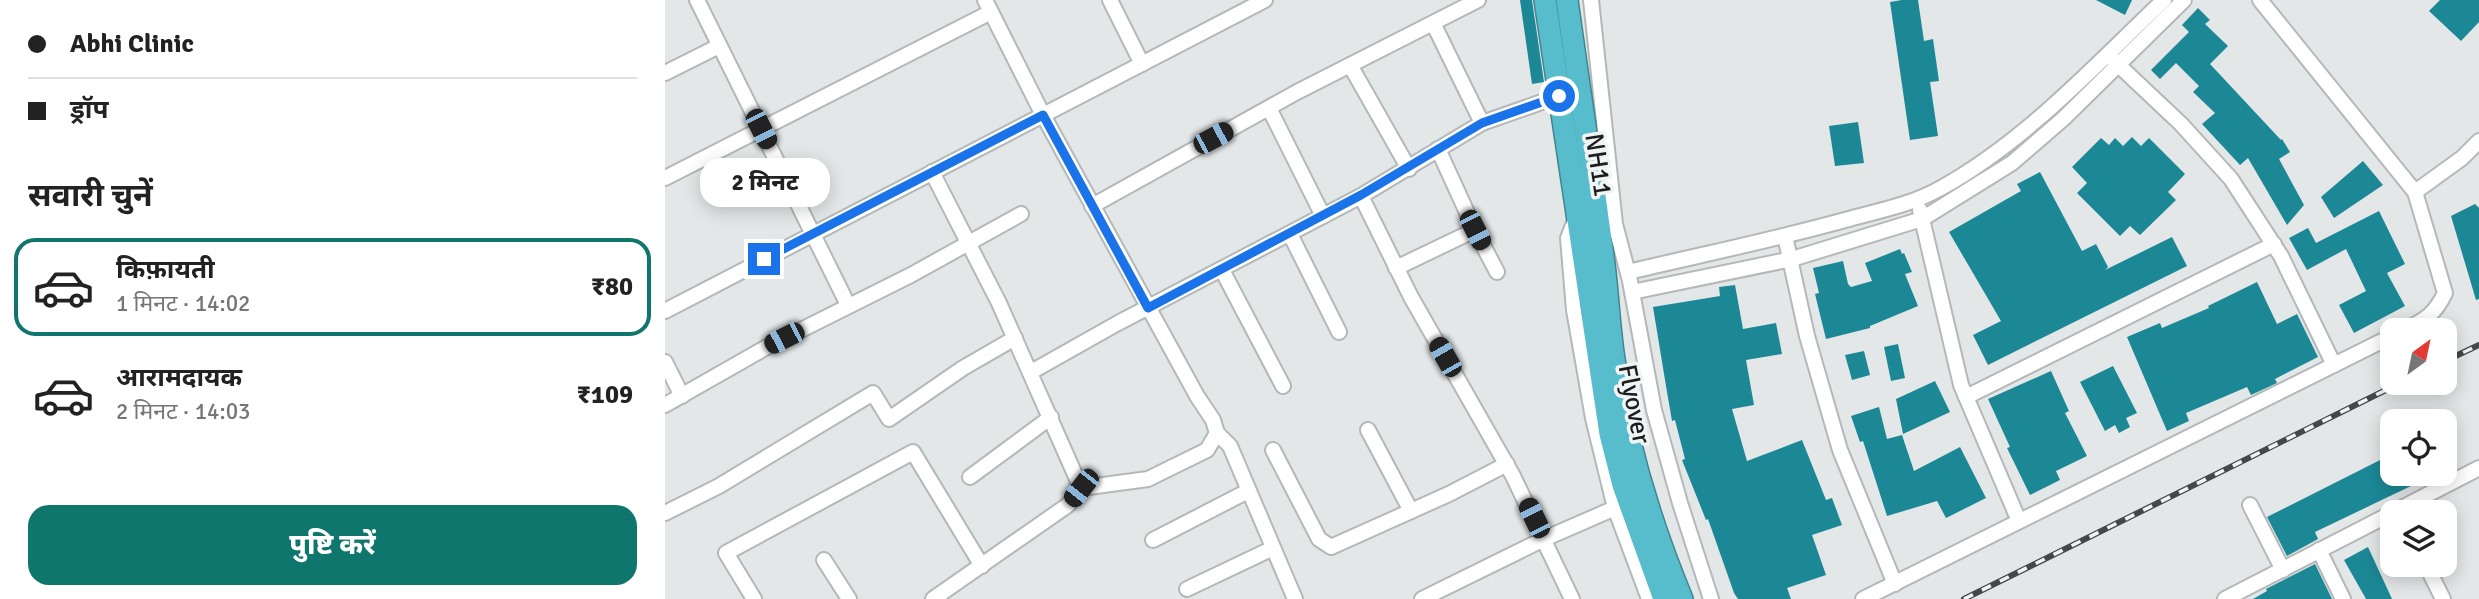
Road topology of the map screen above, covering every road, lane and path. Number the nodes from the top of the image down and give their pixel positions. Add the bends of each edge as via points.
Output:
1 (697, 0) edge
2 (1110, 0) edge
3 (1265, 0) edge
4 (1478, 0) edge
5 (1545, 0) edge
6 (1567, 0) edge
7 (1591, 0) edge
8 (2164, 0) edge
9 (2184, 0) edge
10 (2260, 0) edge
11 (987, 3) edge
12 (1433, 23) junction
13 (719, 46) junction
14 (2113, 59) junction
15 (1142, 64) junction
16 (1350, 65) junction
17 (665, 73) edge
18 (1559, 96) junction
19 (1269, 108) junction
20 (1043, 115) junction
21 (1482, 123) junction
22 (761, 129) junction
23 (2479, 141) edge
24 (1438, 149) junction
25 (1409, 169) junction
26 (932, 172) junction
27 (665, 178) edge
28 (2415, 192) junction
29 (1361, 195) junction
30 (1917, 200) junction
31 (1092, 206) junction
32 (1021, 214) dead end
33 (1323, 216) junction
34 (1596, 217) junction
35 (1922, 219) junction
36 (1475, 230) junction
37 (813, 234) junction
38 (1290, 234) junction
39 (1785, 236) junction
40 (967, 243) junction
41 (2274, 244) junction
42 (1792, 259) junction
43 (1396, 268) junction
44 (1222, 270) junction
45 (1497, 272) dead end
46 (1627, 272) junction
47 (1632, 292) junction
48 (848, 305) junction
49 (1148, 308) junction
50 (665, 311) edge
51 (2427, 318) edge
52 (1339, 332) dead end
53 (1015, 338) junction
54 (2380, 342) edge
55 (665, 362) edge
56 (2334, 365) junction
57 (1031, 372) junction
58 (1283, 386) dead end
59 (682, 396) junction
60 (1966, 397) junction
61 (665, 405) edge
62 (1051, 418) junction
63 (1368, 430) dead end
64 (1618, 430) junction
65 (1217, 433) junction
66 (1273, 450) dead end
67 (1507, 464) junction
68 (2478, 470) edge
69 (969, 477) dead end
70 (1081, 488) junction
71 (1248, 491) junction
72 (2419, 500) edge
73 (2250, 505) dead end
74 (1615, 508) junction
75 (1411, 512) junction
76 (665, 513) edge
77 (2380, 520) edge
78 (2019, 521) junction
79 (1544, 539) junction
80 (1153, 540) dead end
81 (1273, 548) junction
82 (2319, 550) junction
83 (824, 560) dead end
84 (982, 566) junction
85 (2283, 570) junction
86 (2432, 577) edge
87 (1895, 584) junction
88 (1187, 589) dead end
89 (2244, 595) edge
90 (754, 599) edge
91 (849, 599) edge
92 (933, 599) edge
93 (1295, 599) edge
94 (1422, 599) edge
95 (1573, 599) edge
96 (1649, 599) edge
97 (1664, 599) edge
98 (1682, 599) edge
99 (1711, 599) edge
100 (1863, 599) edge
101 (2225, 599) edge
102 (2343, 599) edge
103 (2443, 599) edge

1 - 13 street
2 - 15 street
3 - 15 street
4 - 12 street
5 - 18 highway, NH11
6 - 34 highway
7 - 34 street
8 - 14 street
9 - 14 street
10 - 28 street
11 - 20 street
11 - 22 street
12 - 16 street
12 - 21 street
13 - 17 street
13 - 22 street
14 - 30 street via 1982,163
14 - 35 street via 2063,119 2012,163
14 - 41 street via 2231,179
15 - 20 street
16 - 19 street
16 - 25 street
18 - 21 street
18 - 34 highway, NH11
19 - 31 street
19 - 33 street
20 - 26 street
20 - 31 street
21 - 24 street
22 - 27 street
22 - 37 street
23 - 28 street
24 - 25 street
24 - 36 street
25 - 29 street
26 - 37 street
26 - 40 street
28 - 51 street via 2445,293 2437,310
29 - 33 street
29 - 43 street
30 - 35 street
30 - 39 street
31 - 49 street
32 - 40 street
33 - 38 street
34 - 46 street
34 - 64 highway, Flyover via 1584,270
34 - 74 street via 1568,238 1574,310
35 - 42 street
35 - 60 street
36 - 43 street
36 - 45 street
37 - 48 street
37 - 50 street
38 - 44 street
38 - 52 street
39 - 42 street
39 - 46 street
40 - 48 street
40 - 53 street
41 - 56 street
41 - 60 street
42 - 47 street
42 - 87 street via 1807,337 1840,450
43 - 67 street
44 - 49 street
44 - 58 street
46 - 47 street
47 - 99 street via 1654,410
48 - 59 street
49 - 57 street
49 - 65 street
53 - 57 street
53 - 76 street via 888,419 873,393 719,486
54 - 56 street
55 - 59 street
56 - 78 street
57 - 62 street
59 - 61 street
60 - 78 street
62 - 69 street
62 - 70 street
63 - 75 street
64 - 97 highway, Flyover via 1623,485
64 - 98 highway, Flyover
65 - 70 street via 1207,450 1148,479
65 - 71 street via 1230,446
66 - 75 street via 1319,539 1331,547
67 - 75 street
67 - 79 street
68 - 72 street
70 - 84 street via 1068,505
71 - 80 street
71 - 81 street
73 - 85 street
74 - 79 street
74 - 96 street
77 - 82 street
78 - 87 street
79 - 94 street
79 - 95 street
81 - 88 street
81 - 93 street
82 - 85 street
82 - 102 street
83 - 91 street
84 - 90 street via 913,452 726,553
84 - 92 street
85 - 89 street
86 - 103 street
87 - 100 street
89 - 101 street

